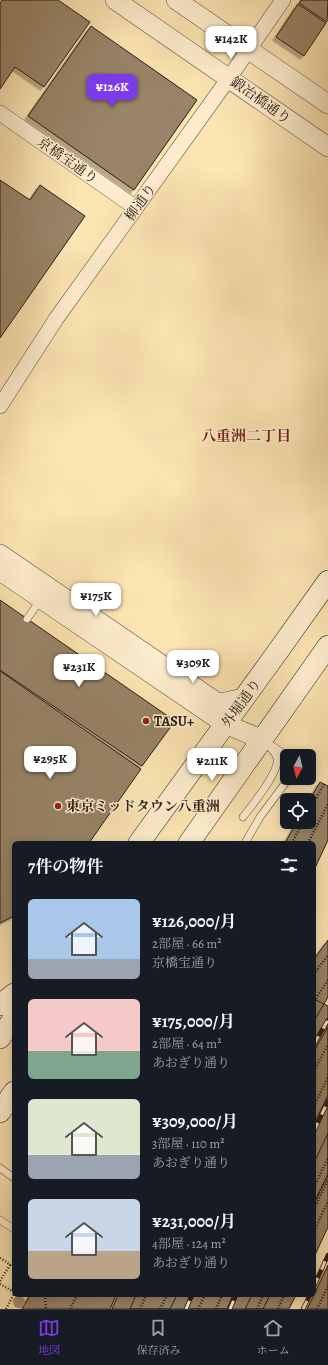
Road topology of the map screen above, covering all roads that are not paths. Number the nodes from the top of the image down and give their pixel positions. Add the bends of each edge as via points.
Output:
1 (115, 0) edge
2 (176, 0) edge
3 (283, 0) edge
4 (248, 50) junction
5 (230, 78) junction
6 (328, 104) edge
7 (0, 113) edge
8 (328, 147) edge
9 (136, 208) junction
10 (5, 388) edge
11 (0, 406) edge
12 (0, 554) edge
13 (0, 571) edge
14 (328, 581) edge
15 (42, 599) junction
16 (27, 619) dead end
17 (328, 646) edge
18 (244, 698) junction
19 (225, 724) junction
20 (261, 739) junction
21 (280, 751) edge
22 (284, 785) edge
23 (244, 817) dead end
24 (140, 841) edge
25 (190, 841) edge
26 (246, 841) edge
27 (12, 996) edge
28 (0, 1006) edge
29 (12, 1021) edge
30 (0, 1038) edge
31 (12, 1095) edge
32 (0, 1112) edge
33 (0, 1168) edge
34 (12, 1177) edge
35 (0, 1220) edge
36 (12, 1228) edge

1 - 5 street, 鍛冶橋通り
2 - 4 street
3 - 4 street, 柳通り
4 - 5 street, 柳通り
4 - 6 street
5 - 8 street, 鍛冶橋通り
5 - 9 street, 柳通り
7 - 9 street, 京橋宝通り
9 - 10 street, 柳通り
10 - 11 street, 柳通り
12 - 18 street via 215,701 220,703
13 - 15 street
14 - 18 main road, 外堀通り
15 - 16 lane
15 - 19 street
17 - 20 main road
18 - 19 main road, 外堀通り
19 - 20 street
19 - 24 main road, 外堀通り
20 - 21 lane
20 - 23 lane via 277,756 278,765 274,775
20 - 25 main road
22 - 26 lane
27 - 28 main road
29 - 30 main road
31 - 32 main road
33 - 34 lane
35 - 36 lane

